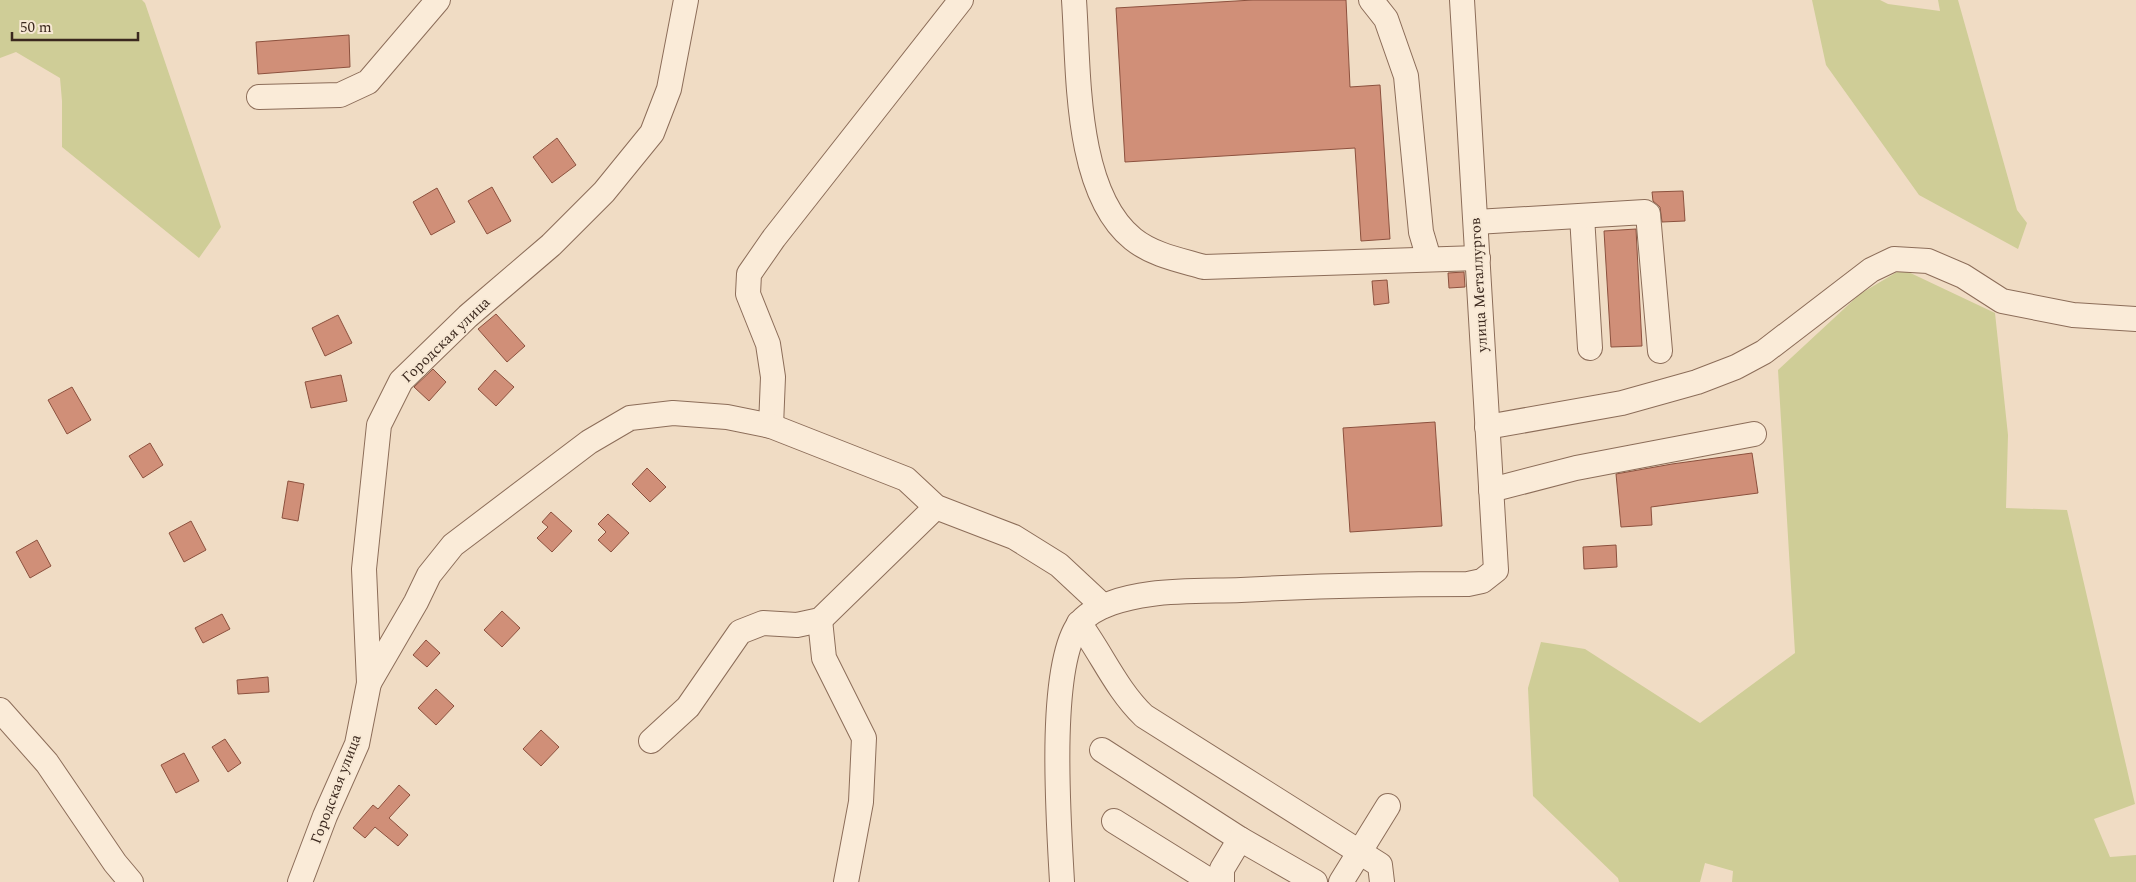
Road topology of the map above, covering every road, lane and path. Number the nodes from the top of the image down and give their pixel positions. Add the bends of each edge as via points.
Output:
1 (438, 0) edge
2 (686, 0) edge
3 (961, 0) edge
4 (1074, 0) edge
5 (1371, 0) edge
6 (1462, 0) edge
7 (259, 97) dead end
8 (1582, 216) junction
9 (1476, 222) junction
10 (1478, 258) junction
11 (1429, 259) junction
12 (2136, 319) edge
13 (1590, 348) dead end
14 (1660, 351) dead end
15 (771, 426) junction
16 (1487, 427) junction
17 (1754, 434) dead end
18 (1491, 490) junction
19 (936, 507) junction
20 (1102, 606) junction
21 (820, 620) junction
22 (1080, 623) junction
23 (369, 683) junction
24 (0, 710) edge
25 (650, 742) dead end
26 (1102, 750) dead end
27 (1388, 806) dead end
28 (1114, 821) dead end
29 (1240, 839) junction
30 (1359, 852) junction
31 (131, 882) edge
32 (300, 882) edge
33 (846, 882) edge
34 (1062, 882) edge
35 (1212, 882) edge
36 (1222, 882) edge
37 (1315, 882) edge
38 (1341, 882) edge
39 (1382, 882) edge

1 - 7 street via 368,82 340,95
2 - 23 street, Городская улица via 669,89 652,133 604,192 401,381 379,425 364,570
3 - 15 street via 774,238 750,274 748,294 768,344 773,377
4 - 11 street via 1085,146 1093,178 1110,212 1133,239 1167,257 1204,267
5 - 11 street via 1386,18 1406,76 1421,232
6 - 9 street, улица Металлургов
8 - 9 street
8 - 13 street
8 - 14 street via 1648,214
9 - 10 street, улица Металлургов
10 - 11 street
10 - 16 street, улица Металлургов
12 - 16 street via 2073,315 2002,301 1963,276 1928,261 1894,259 1871,270 1764,352 1736,367 1697,382 1622,403
15 - 19 street via 906,479
15 - 23 street via 727,417 673,413 630,418 588,442 453,546 428,575
16 - 18 street, улица Металлургов
17 - 18 street via 1576,468
18 - 20 street, улица Металлургов via 1496,570 1482,581 1150,594
19 - 20 street via 1014,537 1058,565
19 - 21 street
20 - 22 street
21 - 25 street via 797,625 763,623 740,632 688,707
21 - 33 street via 824,658 864,738 861,802
22 - 30 street via 1099,650 1115,682 1144,716
22 - 34 street via 1066,653 1057,730
23 - 32 street, Городская улица via 357,744
24 - 31 street via 47,763
26 - 29 street
27 - 30 street
28 - 35 street
29 - 36 street via 1222,869
29 - 37 street
30 - 38 street
30 - 39 street via 1380,865

